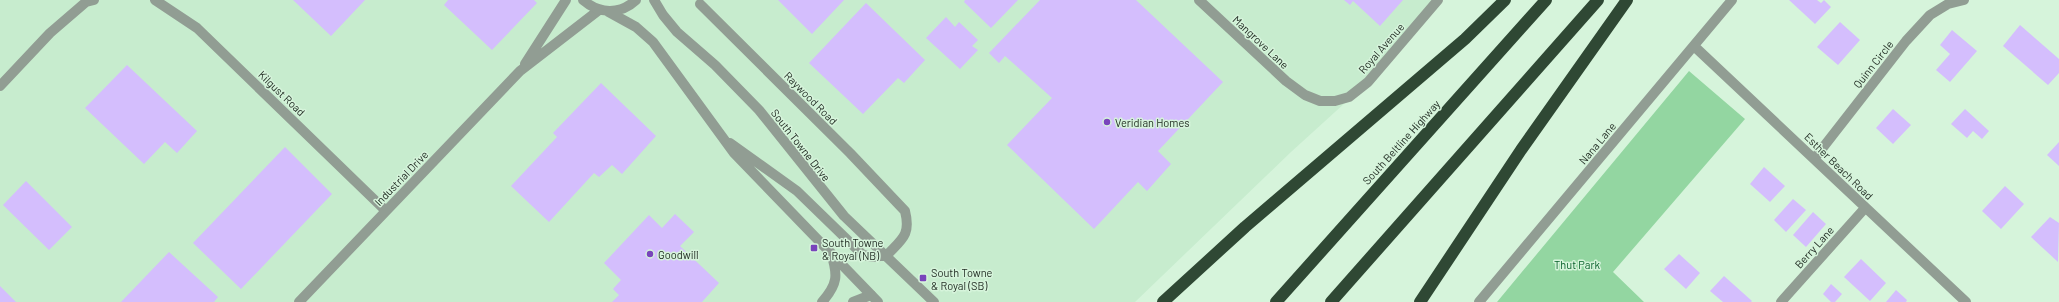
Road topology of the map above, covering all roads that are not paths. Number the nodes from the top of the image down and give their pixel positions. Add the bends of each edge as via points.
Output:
1 (94, 0) edge
2 (155, 0) edge
3 (566, 0) edge
4 (583, 0) edge
5 (636, 0) edge
6 (654, 0) edge
7 (1199, 0) edge
8 (1438, 0) edge
9 (1505, 0) edge
10 (1546, 0) edge
11 (1598, 0) edge
12 (1628, 0) edge
13 (1732, 0) edge
14 (1964, 0) edge
15 (700, 4) dead end
16 (603, 11) junction
17 (1695, 47) junction
18 (520, 71) junction
19 (0, 86) edge
20 (1310, 97) joint
21 (722, 137) junction
22 (1814, 159) junction
23 (1865, 208) junction
24 (386, 211) junction
25 (831, 253) junction
26 (887, 255) junction
27 (874, 298) edge
28 (299, 302) edge
29 (822, 302) edge
30 (854, 302) edge
31 (934, 302) edge
32 (1163, 302) edge
33 (1276, 302) edge
34 (1331, 302) edge
35 (1420, 302) edge
36 (1479, 302) edge
37 (1781, 302) edge
38 (1966, 302) edge

1 - 19 street via 86,2 50,33
2 - 24 street, Kilgust Road via 197,28
3 - 18 street, Industrial Drive
4 - 16 street
5 - 16 street via 630,6 619,10
6 - 26 street, South Towne Drive via 663,16 677,32 715,65 758,110 844,216
7 - 20 street, Mangrove Lane via 1286,81
8 - 20 street, Royal Avenue via 1368,82 1349,97 1335,101 1320,101
9 - 32 highway via 1465,39 1245,227
10 - 33 highway, South Beltline Highway
11 - 34 highway
12 - 35 highway via 1521,150
13 - 17 street, Nana Lane
14 - 22 street, Quinn Circle via 1948,4 1930,15 1906,41
15 - 26 street, Raywood Road via 905,211 908,224 905,236
16 - 18 street, Industrial Drive via 562,36
16 - 21 street via 636,27 653,42
17 - 22 street, Esther Beach Road
17 - 36 street, Nana Lane
18 - 24 street, Industrial Drive
21 - 25 street via 734,153
21 - 26 street via 797,191 863,255
22 - 23 street, Esther Beach Road
23 - 37 street, Berry Lane
23 - 38 street, Esther Beach Road
24 - 28 street, Industrial Drive
25 - 27 street
25 - 29 street via 836,281 830,294
26 - 31 street, South Towne Drive
27 - 30 street

